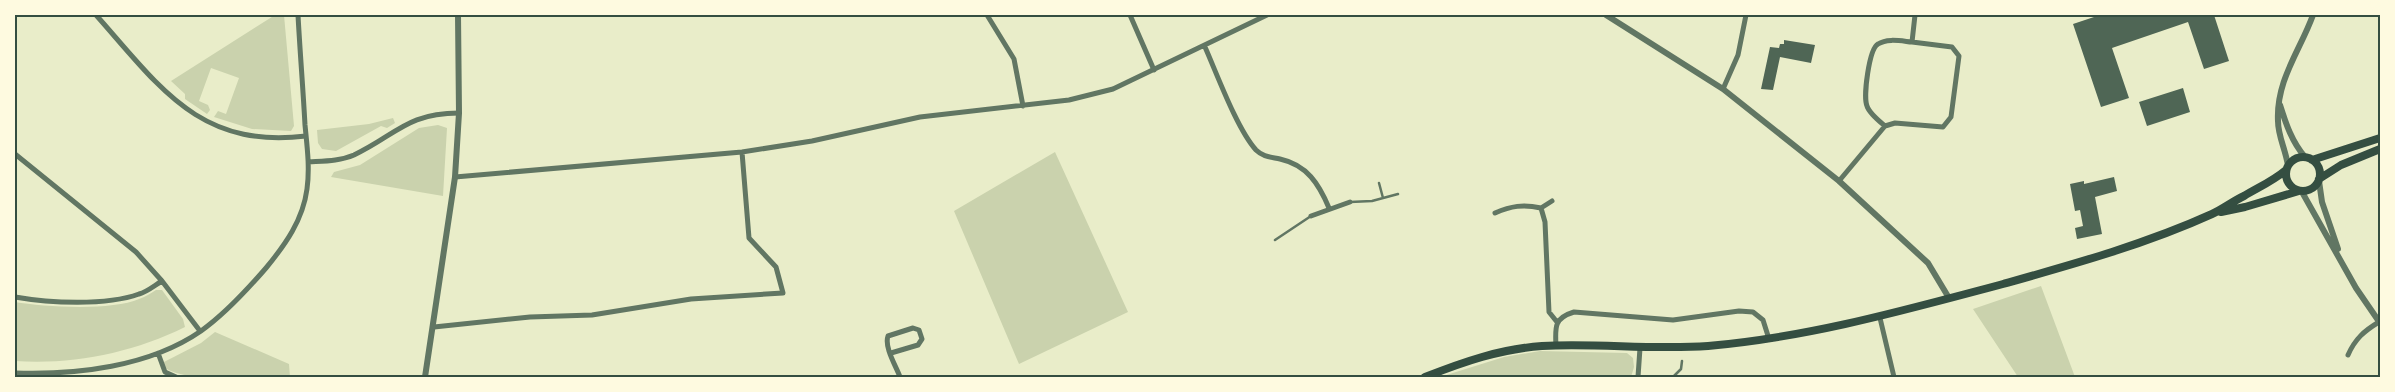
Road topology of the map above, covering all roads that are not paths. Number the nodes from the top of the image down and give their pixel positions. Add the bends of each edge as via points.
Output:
1 (96, 15) edge
2 (298, 15) edge
3 (458, 15) edge
4 (987, 15) edge
5 (1130, 15) edge
6 (1267, 15) edge
7 (1606, 15) edge
8 (1746, 15) edge
9 (1915, 15) edge
10 (2313, 15) edge
11 (1912, 42) junction
12 (1204, 47) junction
13 (1154, 70) junction
14 (1723, 89) junction
15 (2280, 103) junction
16 (1024, 106) junction
17 (459, 113) junction
18 (1885, 126) junction
19 (306, 136) junction
20 (2380, 138) edge
21 (2380, 149) edge
22 (742, 152) junction
23 (15, 154) edge
24 (2308, 159) junction
25 (309, 162) junction
26 (2287, 168) junction
27 (455, 177) junction
28 (2319, 180) junction
29 (1839, 181) junction
30 (1379, 183) dead end
31 (2301, 191) junction
32 (1398, 194) dead end
33 (1383, 198) junction
34 (1552, 201) dead end
35 (1350, 202) joint
36 (1329, 208) junction
37 (1541, 208) junction
38 (2214, 213) junction
39 (1494, 214) dead end
40 (1311, 216) joint
41 (1275, 240) dead end
42 (2342, 262) junction
43 (162, 280) junction
44 (15, 297) edge
45 (1949, 298) junction
46 (1880, 318) junction
47 (1557, 322) junction
48 (2379, 323) edge
49 (434, 326) junction
50 (200, 331) junction
51 (1769, 339) junction
52 (1556, 346) junction
53 (1640, 348) junction
54 (158, 353) junction
55 (891, 353) junction
56 (2348, 355) dead end
57 (1682, 361) dead end
58 (15, 373) edge
59 (72, 374) edge
60 (176, 377) edge
61 (425, 377) edge
62 (900, 377) edge
63 (1425, 377) edge
64 (1638, 377) edge
65 (1673, 377) edge
66 (1894, 377) edge

1 - 19 street via 165,93 208,123 256,137
2 - 19 street
3 - 17 street
4 - 16 street via 1014,59
5 - 13 street
6 - 12 street
7 - 14 street
8 - 14 street via 1738,56
9 - 11 street
10 - 15 street via 2287,68
11 - 18 street via 1888,40 1877,44 1872,51 1865,97 1867,108
11 - 18 street via 1952,47 1959,56 1951,117 1943,127 1895,123
12 - 13 street
12 - 36 street via 1245,134 1256,150 1266,157 1296,164 1310,174
13 - 16 street via 1113,89 1069,100
14 - 29 street
15 - 24 street via 2297,148
15 - 26 street via 2279,132
16 - 22 street via 920,117
17 - 25 street via 431,114 415,119 353,155
17 - 27 street
18 - 29 street
19 - 25 street
20 - 24 main road
21 - 28 main road via 2341,165
22 - 27 street
22 - 49 street via 749,238 776,268 783,293 691,298 592,315
23 - 43 street via 136,252
24 - 26 main road via 2295,159
24 - 28 main road via 2320,170
25 - 50 street via 304,207 295,228 252,285
26 - 31 main road via 2287,181
26 - 38 main road via 2268,184
27 - 49 street
28 - 31 main road via 2312,189
28 - 42 street via 2322,202
29 - 45 street via 1928,263
30 - 33 lane
31 - 38 main road
31 - 42 street
32 - 33 lane
33 - 35 lane
34 - 37 street
35 - 36 street
36 - 40 street
37 - 39 street via 1526,205 1510,207
37 - 47 street via 1545,222 1549,312
38 - 45 main road via 2121,249
40 - 41 lane
42 - 48 street
43 - 44 street via 141,294 119,300 95,302
43 - 50 street
45 - 46 main road
46 - 51 main road
46 - 66 street
47 - 51 street via 1562,315 1574,312 1673,320 1753,312 1763,320
47 - 52 street
48 - 56 street via 2354,341
49 - 61 street
50 - 54 street
51 - 53 main road via 1684,348
52 - 53 main road
52 - 63 main road via 1470,359
53 - 64 street
54 - 59 street
54 - 60 street via 165,372
55 - 55 street via 888,336 914,328 919,330 922,339 918,345
55 - 62 street
57 - 65 lane via 1681,369
58 - 59 street

